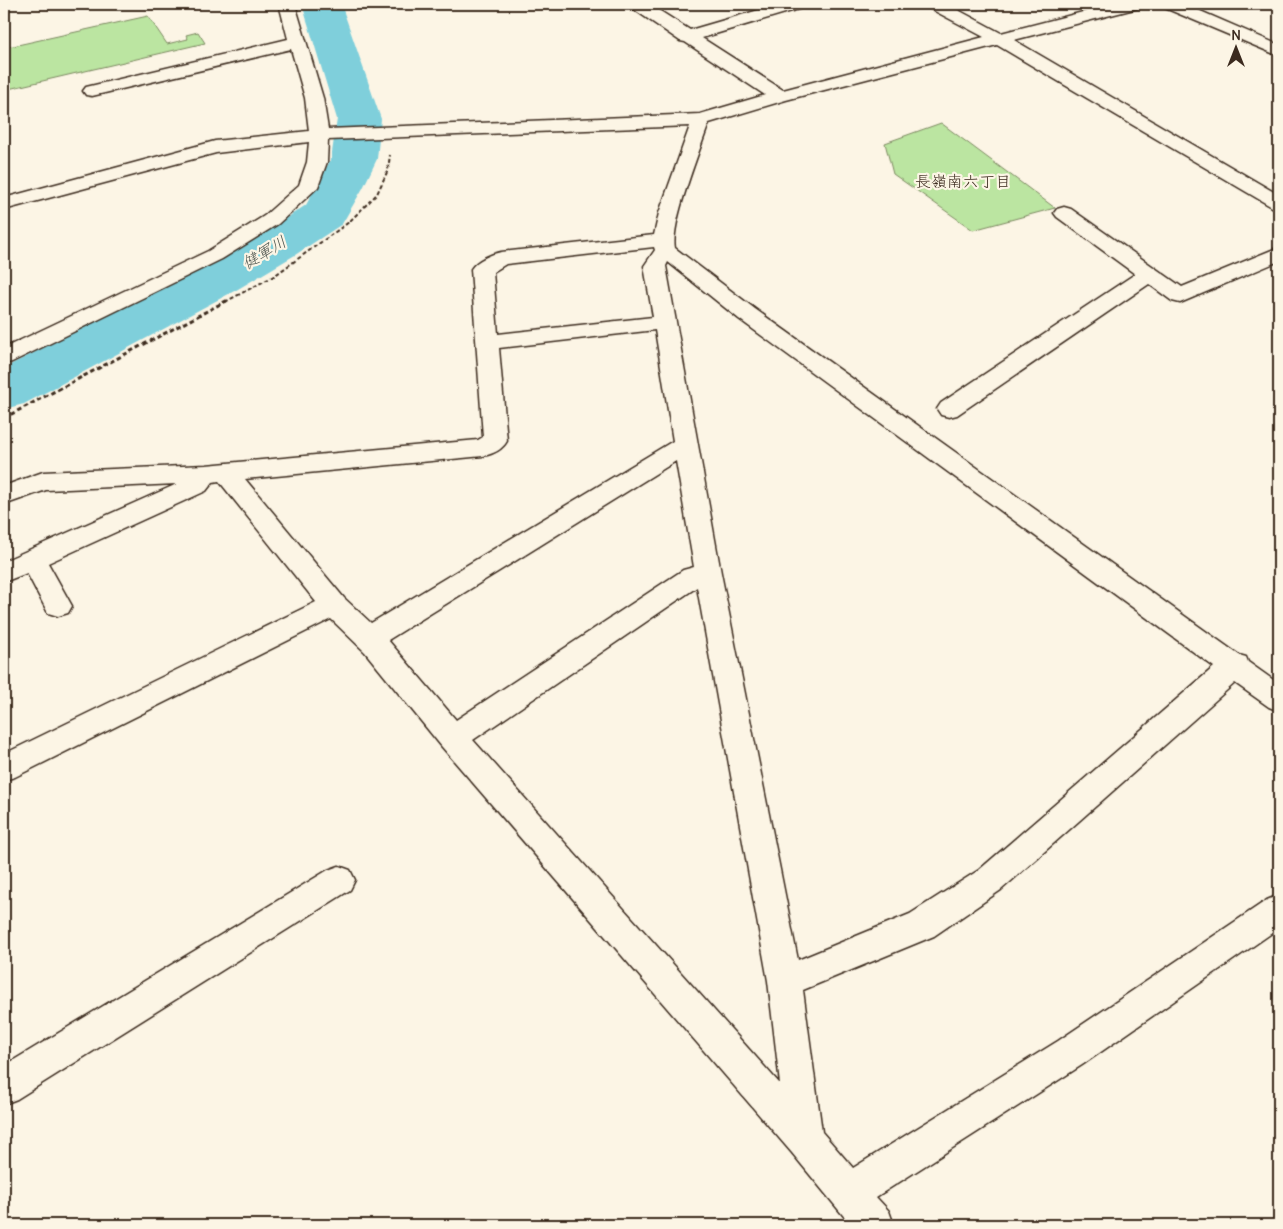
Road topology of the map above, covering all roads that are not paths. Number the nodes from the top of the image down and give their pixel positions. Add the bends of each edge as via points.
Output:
1 (287, 4) edge
2 (638, 4) edge
3 (796, 4) edge
4 (935, 4) edge
5 (1132, 4) edge
6 (1171, 4) edge
7 (686, 36) junction
8 (998, 38) junction
9 (298, 42) junction
10 (1279, 51) edge
11 (92, 91) dead end
12 (780, 96) junction
13 (701, 120) junction
14 (326, 134) junction
15 (1279, 203) edge
16 (4, 204) edge
17 (1064, 213) dead end
18 (664, 245) junction
19 (1279, 253) edge
20 (1150, 274) junction
21 (665, 322) junction
22 (486, 342) junction
23 (4, 357) edge
24 (948, 409) dead end
25 (686, 444) junction
26 (216, 474) junction
27 (4, 496) edge
28 (33, 560) junction
29 (4, 572) edge
30 (708, 573) junction
31 (334, 605) junction
32 (58, 606) dead end
33 (368, 638) junction
34 (1236, 665) junction
35 (1279, 699) edge
36 (453, 738) junction
37 (4, 768) edge
38 (339, 880) dead end
39 (1279, 910) edge
40 (785, 981) junction
41 (4, 1086) edge
42 (805, 1140) junction
43 (848, 1193) junction
44 (875, 1225) edge

1 - 9 street
2 - 7 street
3 - 7 street
4 - 8 street
5 - 8 street
6 - 10 street
7 - 12 street
8 - 12 street
8 - 15 street
9 - 11 street
9 - 14 street
12 - 13 street
13 - 14 street
13 - 18 street via 669,213
14 - 16 street via 215,147
14 - 23 street via 308,187 271,220 215,255
17 - 20 street
18 - 21 street via 655,266
18 - 22 street via 501,258 482,269
18 - 34 street via 747,314
19 - 20 street via 1180,296
20 - 24 street
21 - 22 street
21 - 25 street
22 - 26 street via 495,441 483,448
25 - 30 street
25 - 33 street
26 - 27 street via 43,481
26 - 28 street
26 - 31 street
28 - 29 street
28 - 32 street
30 - 36 street via 692,576
30 - 40 street
31 - 33 street
31 - 37 street
33 - 36 street
34 - 35 street
34 - 40 street via 990,880 922,925
36 - 42 street
38 - 41 street
39 - 43 street via 1070,1053
40 - 42 street
42 - 43 street
43 - 44 street

